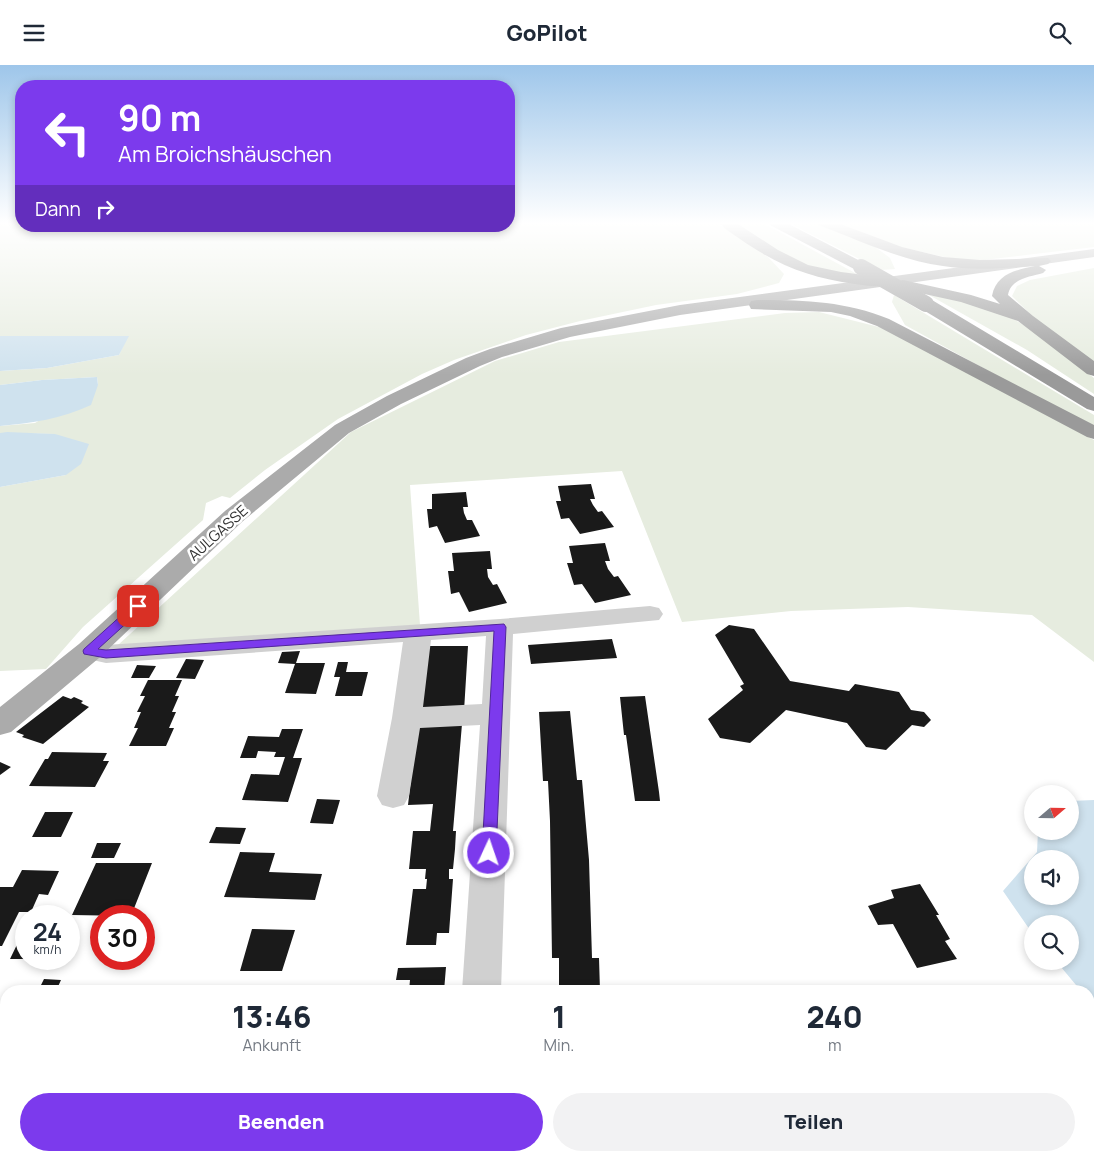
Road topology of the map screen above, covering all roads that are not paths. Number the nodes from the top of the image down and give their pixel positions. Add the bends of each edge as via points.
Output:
1 (791, 273) edge
2 (823, 273) edge
3 (872, 273) edge
4 (899, 273) edge
5 (986, 273) edge
6 (1022, 273) edge
7 (888, 289) junction
8 (761, 301) junction
9 (1028, 321) junction
10 (896, 328) junction
11 (1094, 370) edge
12 (1094, 405) edge
13 (1094, 433) edge
14 (650, 614) dead end
15 (500, 627) junction
16 (418, 633) junction
17 (88, 651) junction
18 (496, 714) junction
19 (407, 718) junction
20 (0, 724) edge
21 (393, 795) dead end
22 (482, 985) edge

1 - 8 highway via 793,277 786,287
2 - 7 highway
3 - 12 highway, bridge
4 - 7 highway
5 - 7 main road, AULGASSE
6 - 9 highway via 1003,283 1000,296
7 - 8 main road, AULGASSE
7 - 9 highway via 964,297
7 - 10 highway via 885,316
8 - 10 highway via 841,309
8 - 17 main road, AULGASSE via 546,342 456,370 394,400 342,429 234,517
9 - 11 highway
10 - 13 highway
14 - 15 street
15 - 16 street
15 - 18 street
16 - 17 street via 106,654
16 - 19 street
17 - 20 main road, AULGASSE
18 - 19 street
18 - 22 street
19 - 21 street

